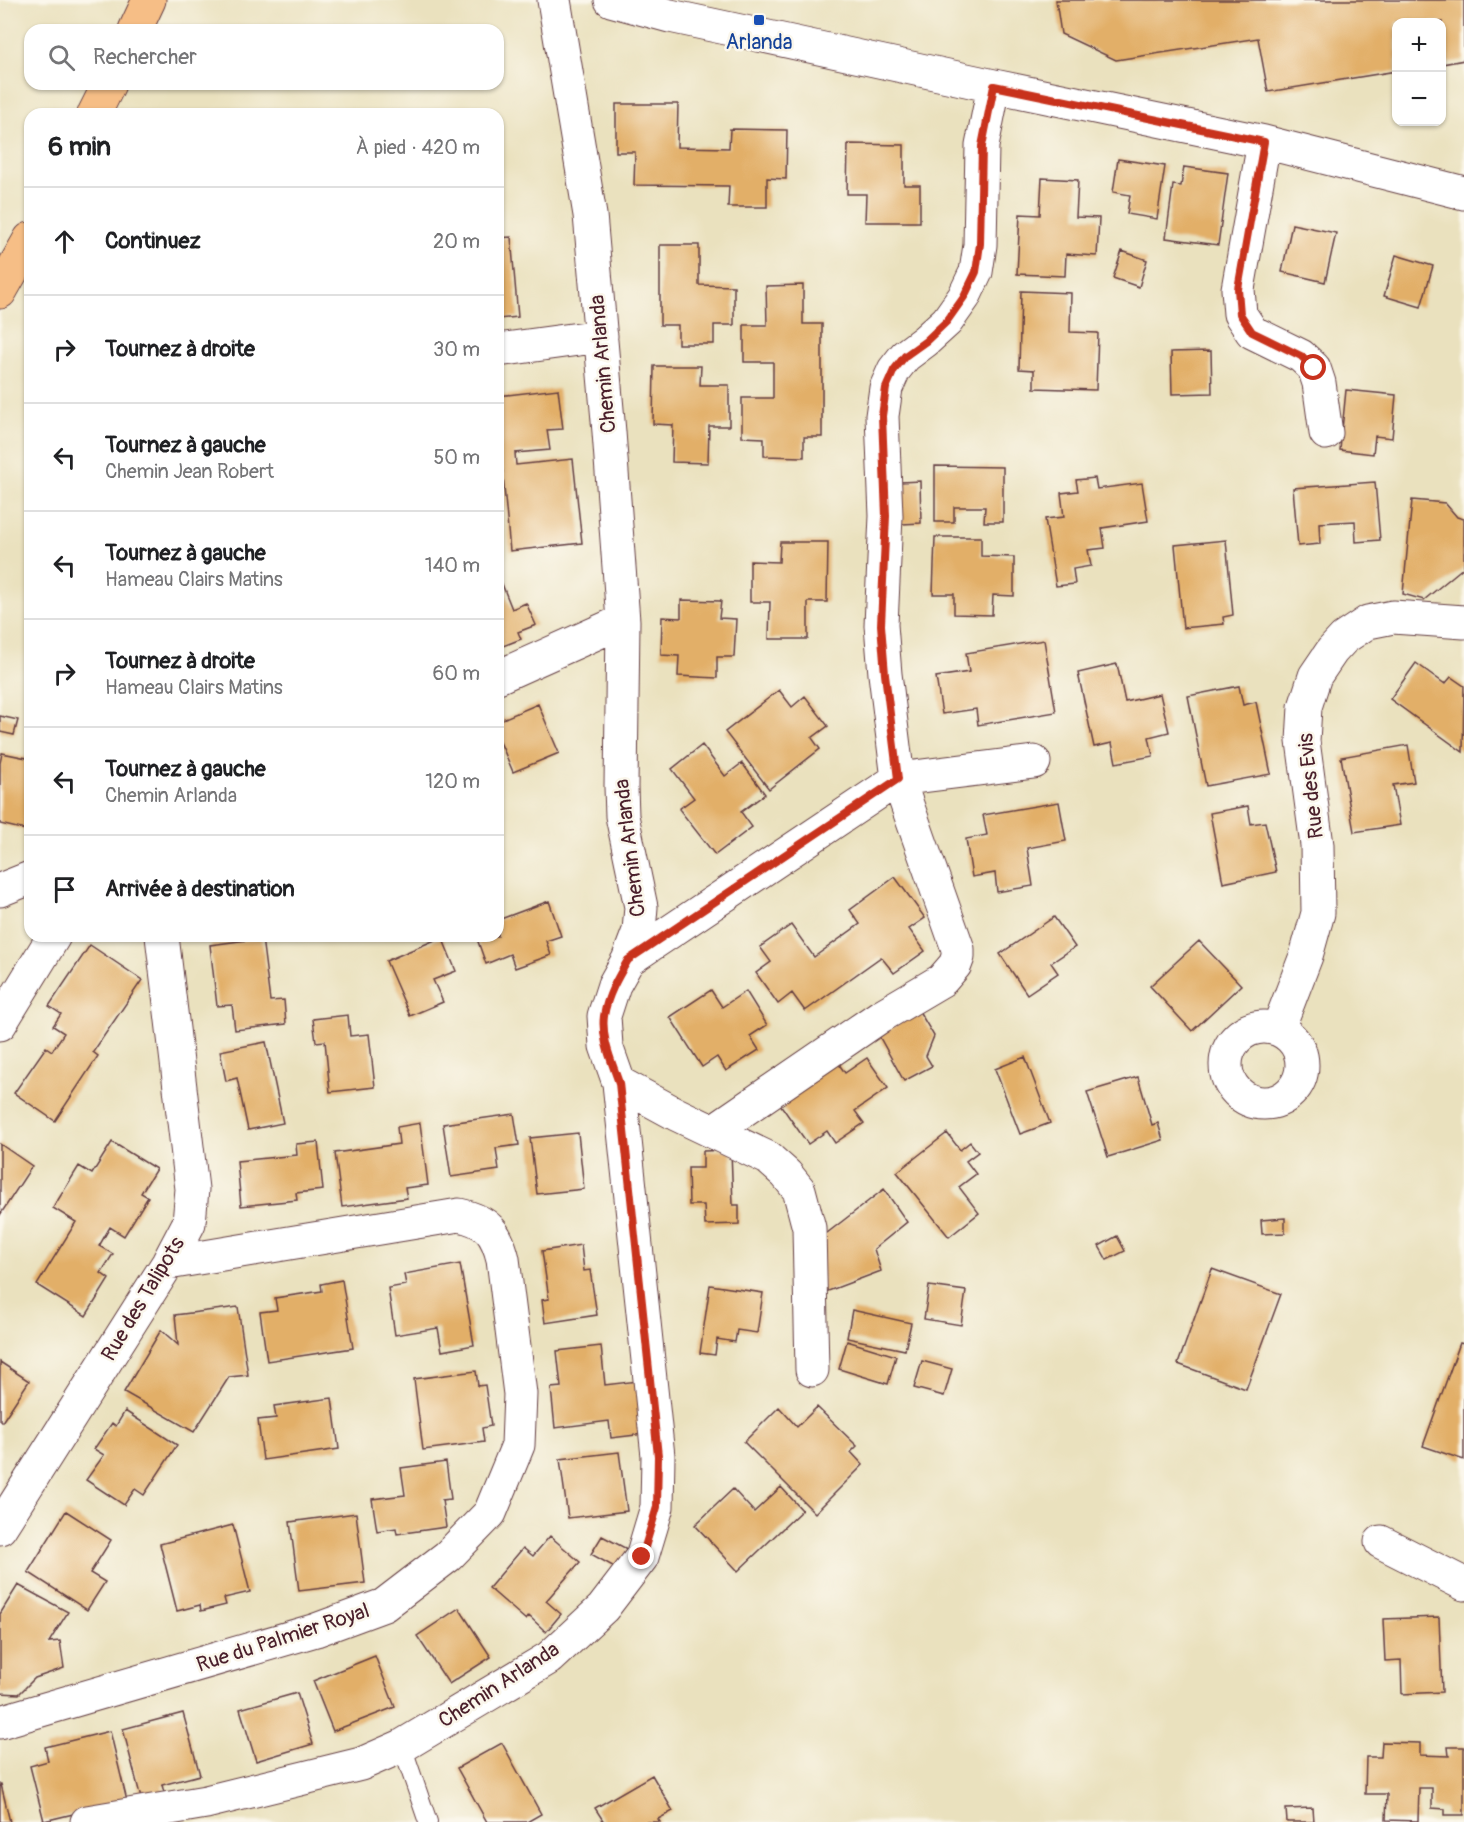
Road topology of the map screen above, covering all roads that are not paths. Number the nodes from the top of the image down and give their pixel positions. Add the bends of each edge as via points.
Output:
1 (149, 0) edge
2 (554, 0) edge
3 (611, 0) edge
4 (138, 24) edge
5 (994, 86) junction
6 (105, 90) edge
7 (97, 108) edge
8 (1264, 142) junction
9 (1464, 193) edge
10 (24, 250) edge
11 (0, 292) edge
12 (601, 336) junction
13 (504, 349) edge
14 (1326, 433) dead end
15 (623, 621) junction
16 (1464, 622) edge
17 (504, 674) edge
18 (1034, 762) dead end
19 (898, 779) junction
20 (24, 880) edge
21 (0, 890) edge
22 (50, 942) edge
23 (163, 942) edge
24 (628, 960) junction
25 (0, 1024) edge
26 (1278, 1029) dead end
27 (619, 1083) junction
28 (713, 1131) junction
29 (168, 1263) junction
30 (812, 1370) dead end
31 (0, 1528) edge
32 (1381, 1542) dead end
33 (1464, 1584) edge
34 (0, 1722) edge
35 (402, 1746) junction
36 (87, 1822) edge
37 (428, 1822) edge

1 - 4 highway
2 - 12 street, Chemin Arlanda via 590,215
3 - 5 street
5 - 8 street
5 - 19 street via 982,146 976,272 947,321 894,370 886,388 882,416 886,516 881,625
6 - 7 highway
8 - 9 street
8 - 14 street via 1238,289 1240,314 1252,332 1301,356 1314,368
10 - 11 highway
12 - 13 street
12 - 15 street, Chemin Arlanda
15 - 17 street
15 - 24 street, Chemin Arlanda via 622,816 641,907 639,931
16 - 26 street, Rue des Evis via 1393,617 1368,622 1344,638 1315,676 1305,707 1303,741 1317,845 1318,913
18 - 19 street
19 - 24 street
19 - 28 street via 958,949 955,965 942,980
20 - 21 street
22 - 25 street
23 - 29 street, Rue des Talipots via 192,1189 189,1223
24 - 27 street, Chemin Arlanda via 614,985 604,1016 606,1046
27 - 28 street
27 - 35 street, Chemin Arlanda via 658,1456 657,1507 642,1557 603,1608 549,1658
28 - 30 street via 768,1158 799,1190 809,1228
29 - 31 street, Rue des Talipots
29 - 34 street, Rue du Palmier Royal via 459,1215 473,1218 487,1226 498,1240 503,1259 520,1394 518,1445 490,1514 448,1556 384,1605 316,1630
32 - 33 street
35 - 36 street, Chemin Arlanda via 361,1764 206,1802
35 - 37 lane

